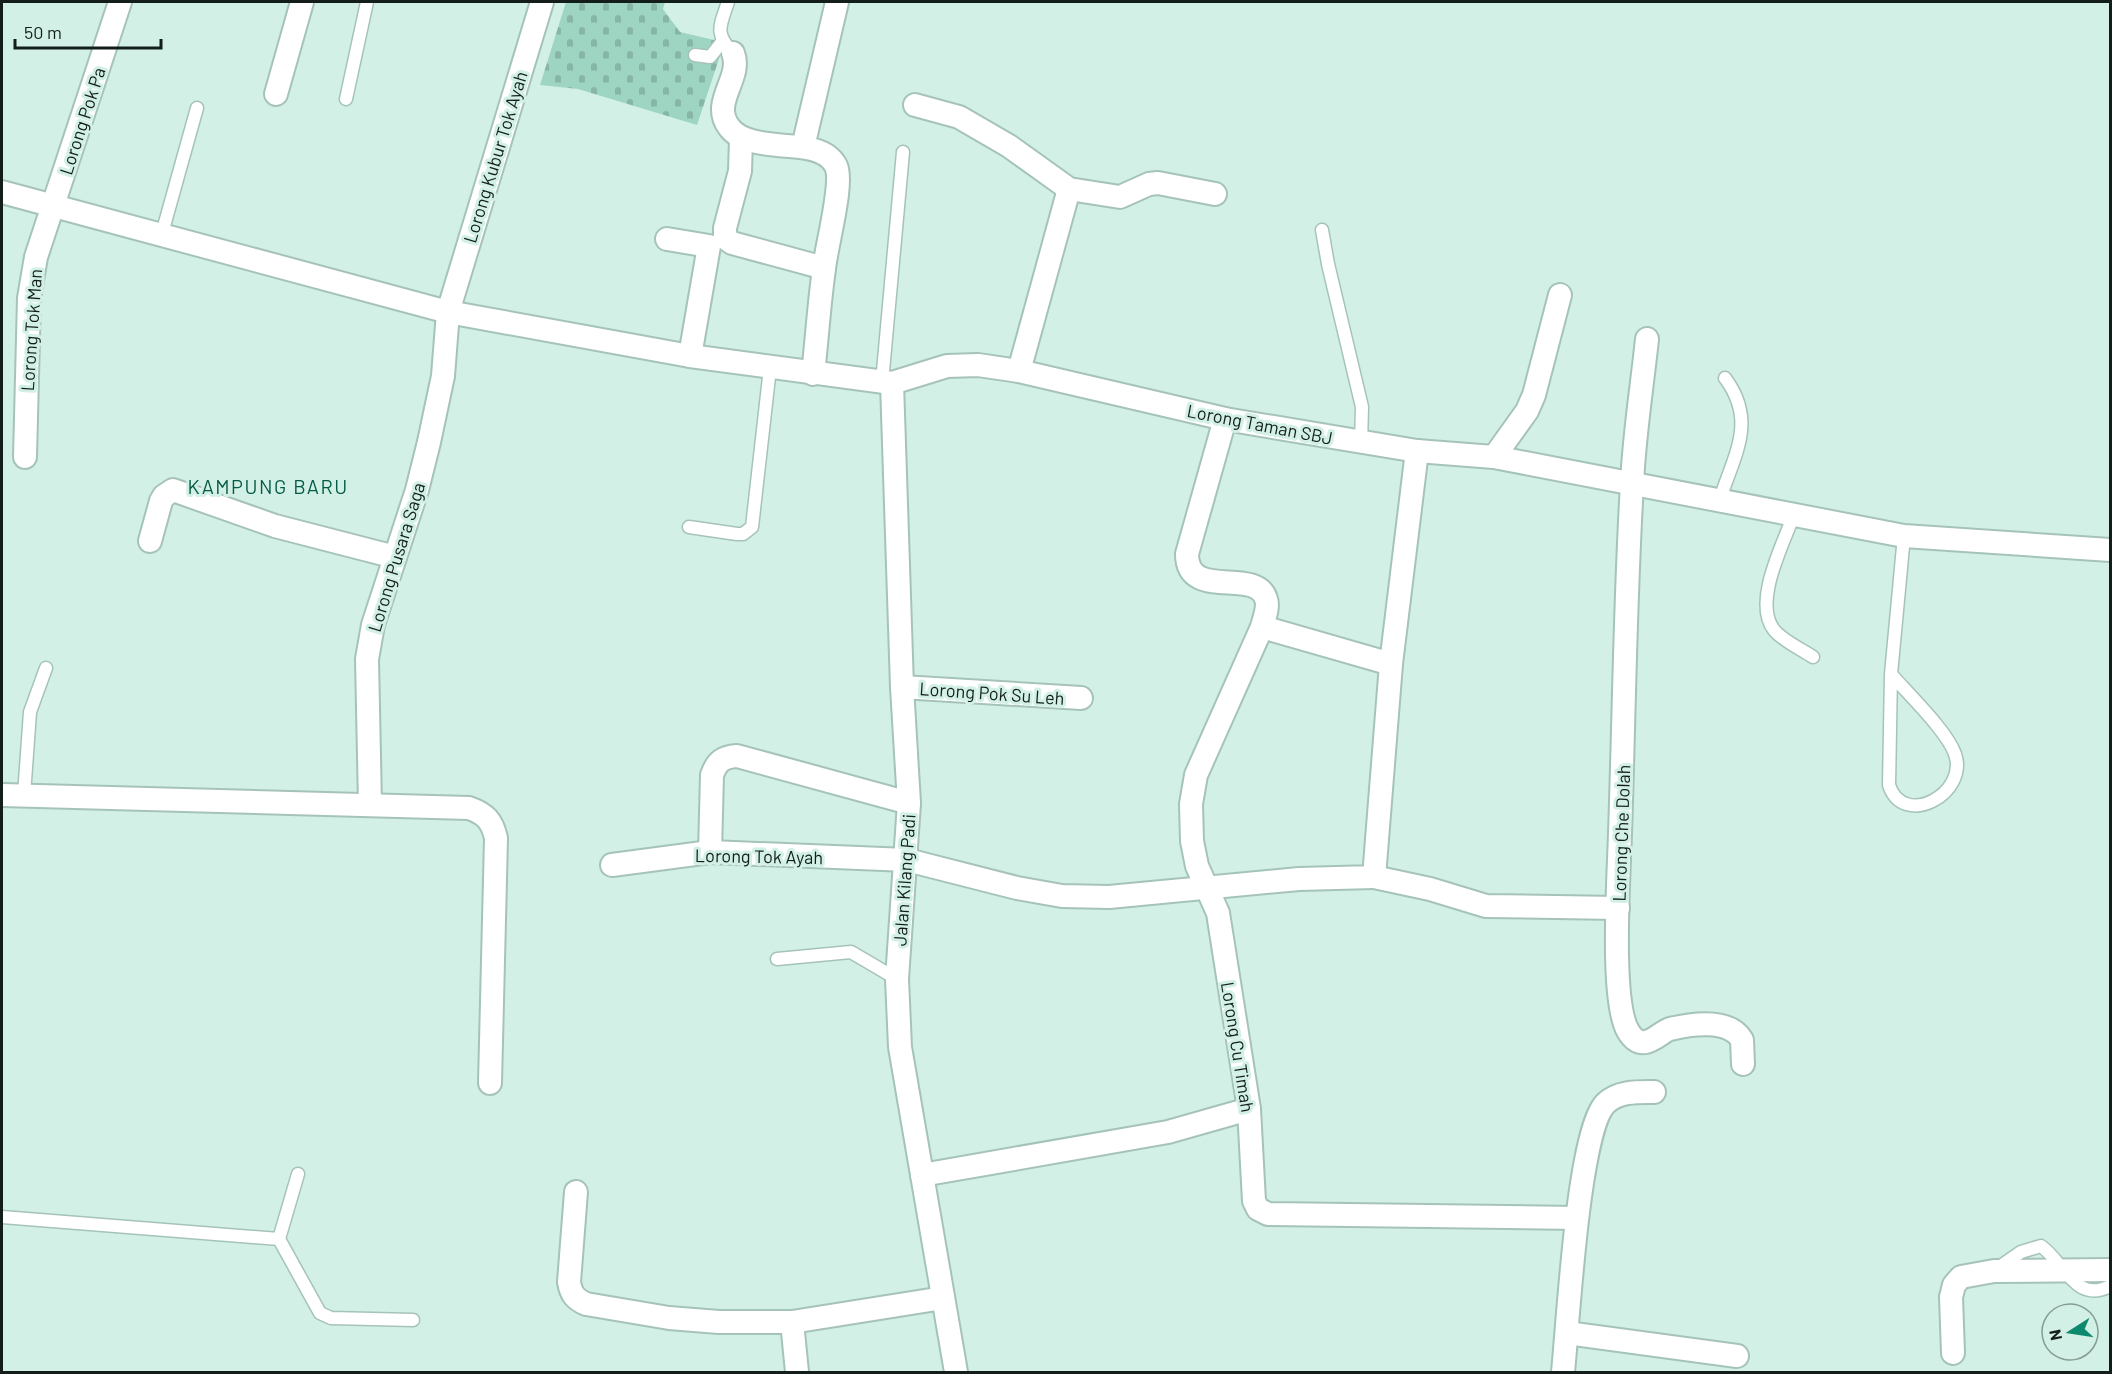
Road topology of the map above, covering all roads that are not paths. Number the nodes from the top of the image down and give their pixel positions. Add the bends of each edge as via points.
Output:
1 (120, 2) edge
2 (302, 2) edge
3 (367, 2) edge
4 (542, 2) edge
5 (728, 2) edge
6 (837, 2) edge
7 (728, 48) junction
8 (695, 55) dead end
9 (276, 94) dead end
10 (346, 99) dead end
11 (915, 105) dead end
12 (197, 108) dead end
13 (741, 139) junction
14 (802, 147) junction
15 (903, 152) dead end
16 (1069, 189) junction
17 (2, 192) edge
18 (1215, 194) dead end
19 (55, 206) junction
20 (1322, 230) dead end
21 (161, 237) junction
22 (667, 239) dead end
23 (824, 268) junction
24 (1560, 295) dead end
25 (448, 312) junction
26 (1647, 339) dead end
27 (690, 356) junction
28 (770, 368) junction
29 (1019, 371) junction
30 (813, 374) junction
31 (1725, 378) dead end
32 (887, 382) junction
33 (1225, 419) junction
34 (1361, 443) junction
35 (1417, 451) junction
36 (1494, 457) junction
37 (25, 458) dead end
38 (1632, 482) junction
39 (1720, 500) junction
40 (1794, 514) junction
41 (689, 527) dead end
42 (1904, 536) junction
43 (150, 541) dead end
44 (2110, 550) edge
45 (395, 557) junction
46 (1262, 627) junction
47 (1813, 657) dead end
48 (1391, 664) junction
49 (46, 668) dead end
50 (1891, 674) junction
51 (902, 687) junction
52 (1081, 698) dead end
53 (13, 795) edge
54 (909, 802) junction
55 (370, 805) junction
56 (710, 852) junction
57 (906, 860) junction
58 (612, 866) dead end
59 (1374, 877) junction
60 (1209, 888) junction
61 (1618, 908) junction
62 (777, 959) dead end
63 (897, 980) junction
64 (1743, 1064) dead end
65 (490, 1083) dead end
66 (1654, 1092) dead end
67 (1249, 1109) junction
68 (298, 1174) dead end
69 (922, 1175) junction
70 (576, 1192) dead end
71 (2, 1217) edge
72 (1577, 1218) junction
73 (279, 1239) junction
74 (2110, 1269) edge
75 (2064, 1272) junction
76 (2110, 1286) edge
77 (943, 1298) junction
78 (413, 1320) dead end
79 (792, 1322) junction
80 (1567, 1334) junction
81 (1953, 1353) dead end
82 (1737, 1356) dead end
83 (797, 1372) edge
84 (956, 1372) edge
85 (1563, 1372) edge

1 - 19 street, Lorong Pok Pa
2 - 9 street
3 - 10 lane
4 - 25 street, Lorong Kubur Tok Ayah
5 - 7 lane via 720,27
6 - 14 street
7 - 8 lane via 710,57
7 - 13 street via 735,63 722,110 729,128
11 - 16 street via 959,117 1009,146
12 - 21 lane
13 - 14 street
13 - 23 street via 740,171 725,238
14 - 23 street via 828,155 839,182
15 - 32 lane
16 - 18 street via 1120,198 1158,183
16 - 29 street
17 - 19 street
19 - 21 street
19 - 37 street, Lorong Tok Man via 36,257 29,298
20 - 34 lane via 1362,407
21 - 25 street
22 - 27 street via 709,246
23 - 30 street
24 - 36 street via 1534,395
25 - 27 street
25 - 45 street, Lorong Pusara Saga via 443,376 417,490
26 - 38 street, Lorong Che Dolah
27 - 28 street
28 - 30 street
28 - 41 lane via 752,527 743,534
29 - 32 street, Lorong Taman SBJ via 978,365 947,366
29 - 33 street, Lorong Taman SBJ
30 - 32 street
31 - 39 lane via 1741,407 1743,425
32 - 51 street, Jalan Kilang Padi
33 - 34 street, Lorong Taman SBJ
33 - 46 street, Lorong Cu Timah via 1187,564 1201,579 1262,591 1267,603
34 - 35 street, Lorong Taman SBJ
35 - 36 street, Lorong Taman SBJ
35 - 48 street
36 - 38 street, Lorong Taman SBJ
38 - 39 street, Lorong Taman SBJ
38 - 61 street, Lorong Che Dolah
39 - 40 street, Lorong Taman SBJ
40 - 42 street, Lorong Taman SBJ
40 - 47 lane via 1766,592 1766,607 1775,631
42 - 44 street, Lorong Taman SBJ
42 - 50 lane
43 - 45 street via 161,501 173,490 275,526
45 - 55 street, Lorong Pusara Saga via 367,659
46 - 48 street
46 - 60 street, Lorong Cu Timah via 1196,775 1191,804 1192,841 1197,866
48 - 59 street
49 - 53 lane via 30,712
50 - 50 lane via 1948,741 1956,756 1957,772 1952,786 1927,804 1902,803 1893,797 1889,784
51 - 52 street, Lorong Pok Su Leh
51 - 54 street, Jalan Kilang Padi
53 - 55 street
54 - 56 street via 737,756 726,757 716,764 712,775
54 - 57 street, Jalan Kilang Padi
55 - 65 street via 469,808 483,813 493,824 496,838
56 - 57 street, Lorong Tok Ayah
56 - 58 street, Lorong Tok Ayah
57 - 60 street via 1062,896 1109,897
57 - 63 street, Jalan Kilang Padi
59 - 60 street
59 - 61 street via 1486,906
60 - 67 street, Lorong Cu Timah via 1218,913
61 - 64 street, Lorong Che Dolah via 1620,1008 1630,1033 1650,1042 1668,1030 1722,1025 1742,1040
62 - 63 lane via 850,952
63 - 69 street, Jalan Kilang Padi via 900,1047
66 - 72 street via 1631,1092 1612,1098 1599,1110
67 - 69 street via 1168,1132
67 - 72 street, Lorong Cu Timah via 1254,1201 1258,1209 1268,1214
68 - 73 lane
69 - 77 street, Jalan Kilang Padi
70 - 79 street via 569,1282 570,1292 577,1300 669,1318
71 - 73 lane
72 - 80 street
73 - 78 lane via 320,1313 331,1318
74 - 75 street
75 - 76 lane via 2081,1289 2101,1291
75 - 81 street via 1994,1271 1961,1278 1951,1297
77 - 79 street
77 - 84 street, Jalan Kilang Padi
79 - 83 street
80 - 82 street
80 - 85 street

